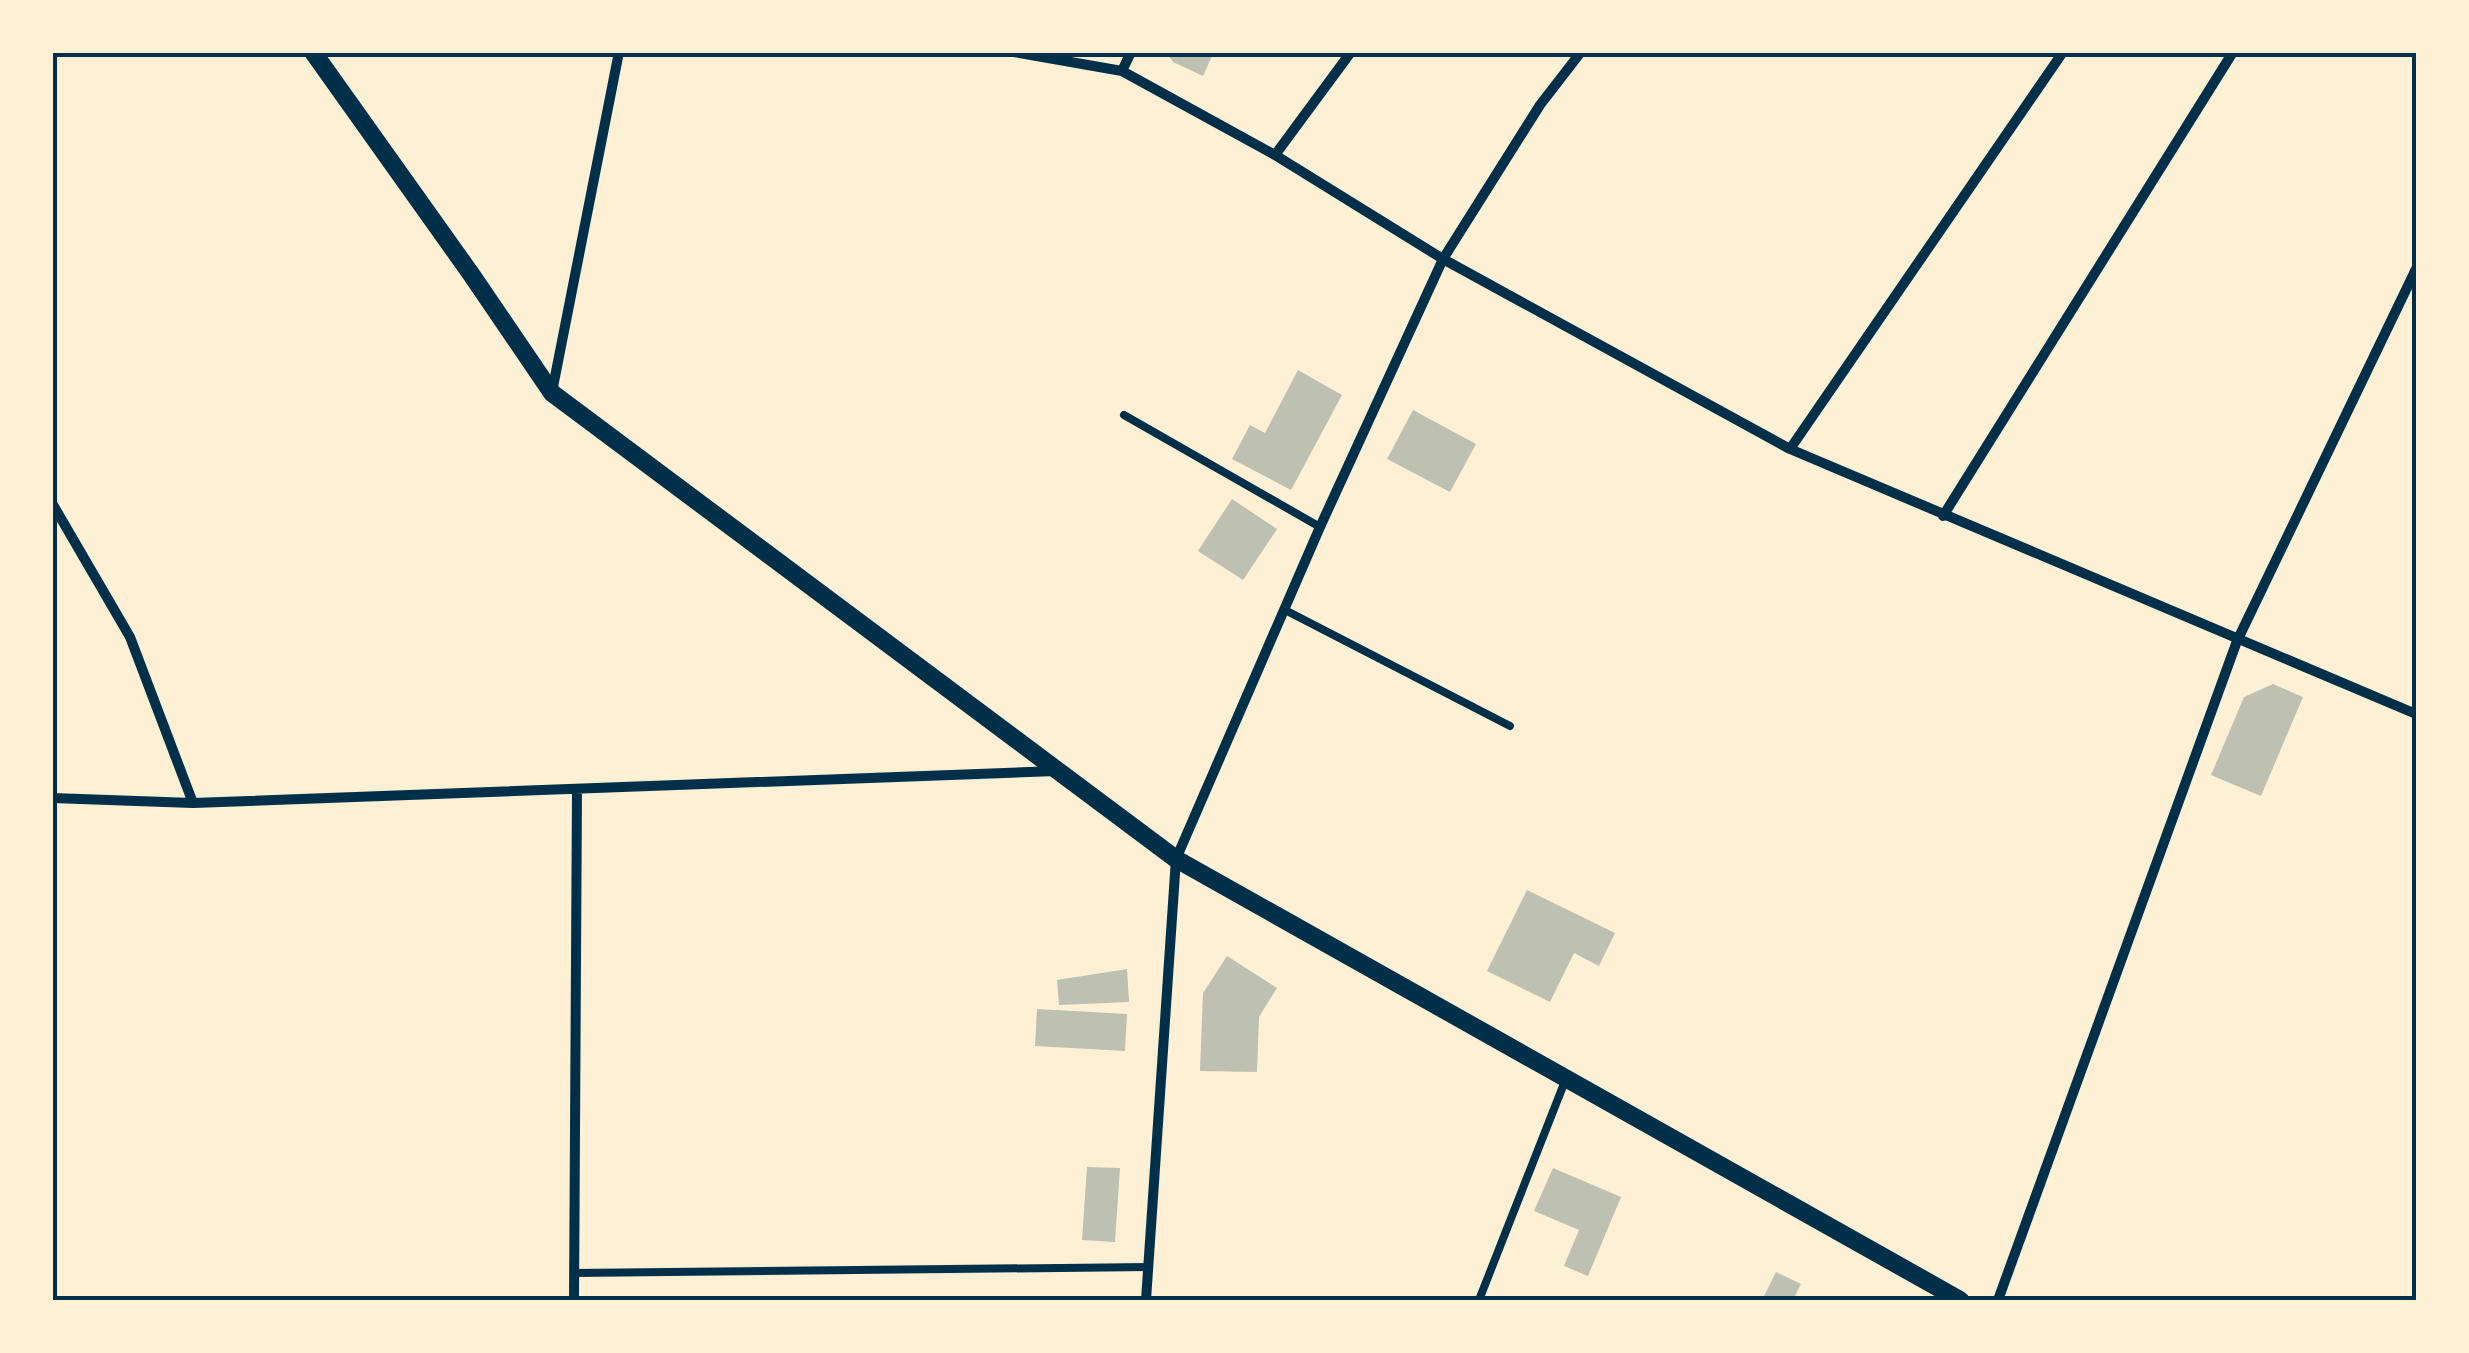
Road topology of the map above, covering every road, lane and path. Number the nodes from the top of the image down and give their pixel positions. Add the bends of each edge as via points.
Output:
1 (313, 52) edge
2 (619, 52) edge
3 (1014, 52) edge
4 (1131, 52) edge
5 (1352, 52) edge
6 (1580, 52) edge
7 (2063, 52) edge
8 (2234, 52) edge
9 (1122, 71) junction
10 (1275, 154) junction
11 (1443, 259) junction
12 (2416, 269) edge
13 (552, 394) junction
14 (1124, 415) dead end
15 (1790, 449) junction
16 (52, 503) edge
17 (1943, 516) junction
18 (1320, 527) junction
19 (1285, 610) junction
20 (2237, 641) junction
21 (2416, 714) edge
22 (1510, 726) dead end
23 (1059, 771) junction
24 (577, 789) junction
25 (52, 798) edge
26 (193, 803) junction
27 (1176, 859) junction
28 (1566, 1078) junction
29 (1149, 1267) junction
30 (574, 1273) junction
31 (574, 1300) edge
32 (1146, 1300) edge
33 (1479, 1300) edge
34 (1960, 1300) edge
35 (1998, 1300) edge

1 - 13 street
2 - 13 street
3 - 9 street
4 - 9 street
5 - 10 street
6 - 11 street
7 - 15 street
8 - 17 street
9 - 10 street
10 - 11 street
11 - 15 street
11 - 18 street
12 - 20 street
13 - 23 street
14 - 18 lane
15 - 17 street
16 - 26 street via 130,637
17 - 20 street
18 - 19 street
19 - 22 lane
19 - 27 street
20 - 21 street
20 - 35 street
23 - 24 street
23 - 27 street
24 - 26 street
24 - 30 street
25 - 26 street
27 - 28 street
27 - 29 street
28 - 33 lane
28 - 34 street
29 - 30 lane
29 - 32 street
30 - 31 street

